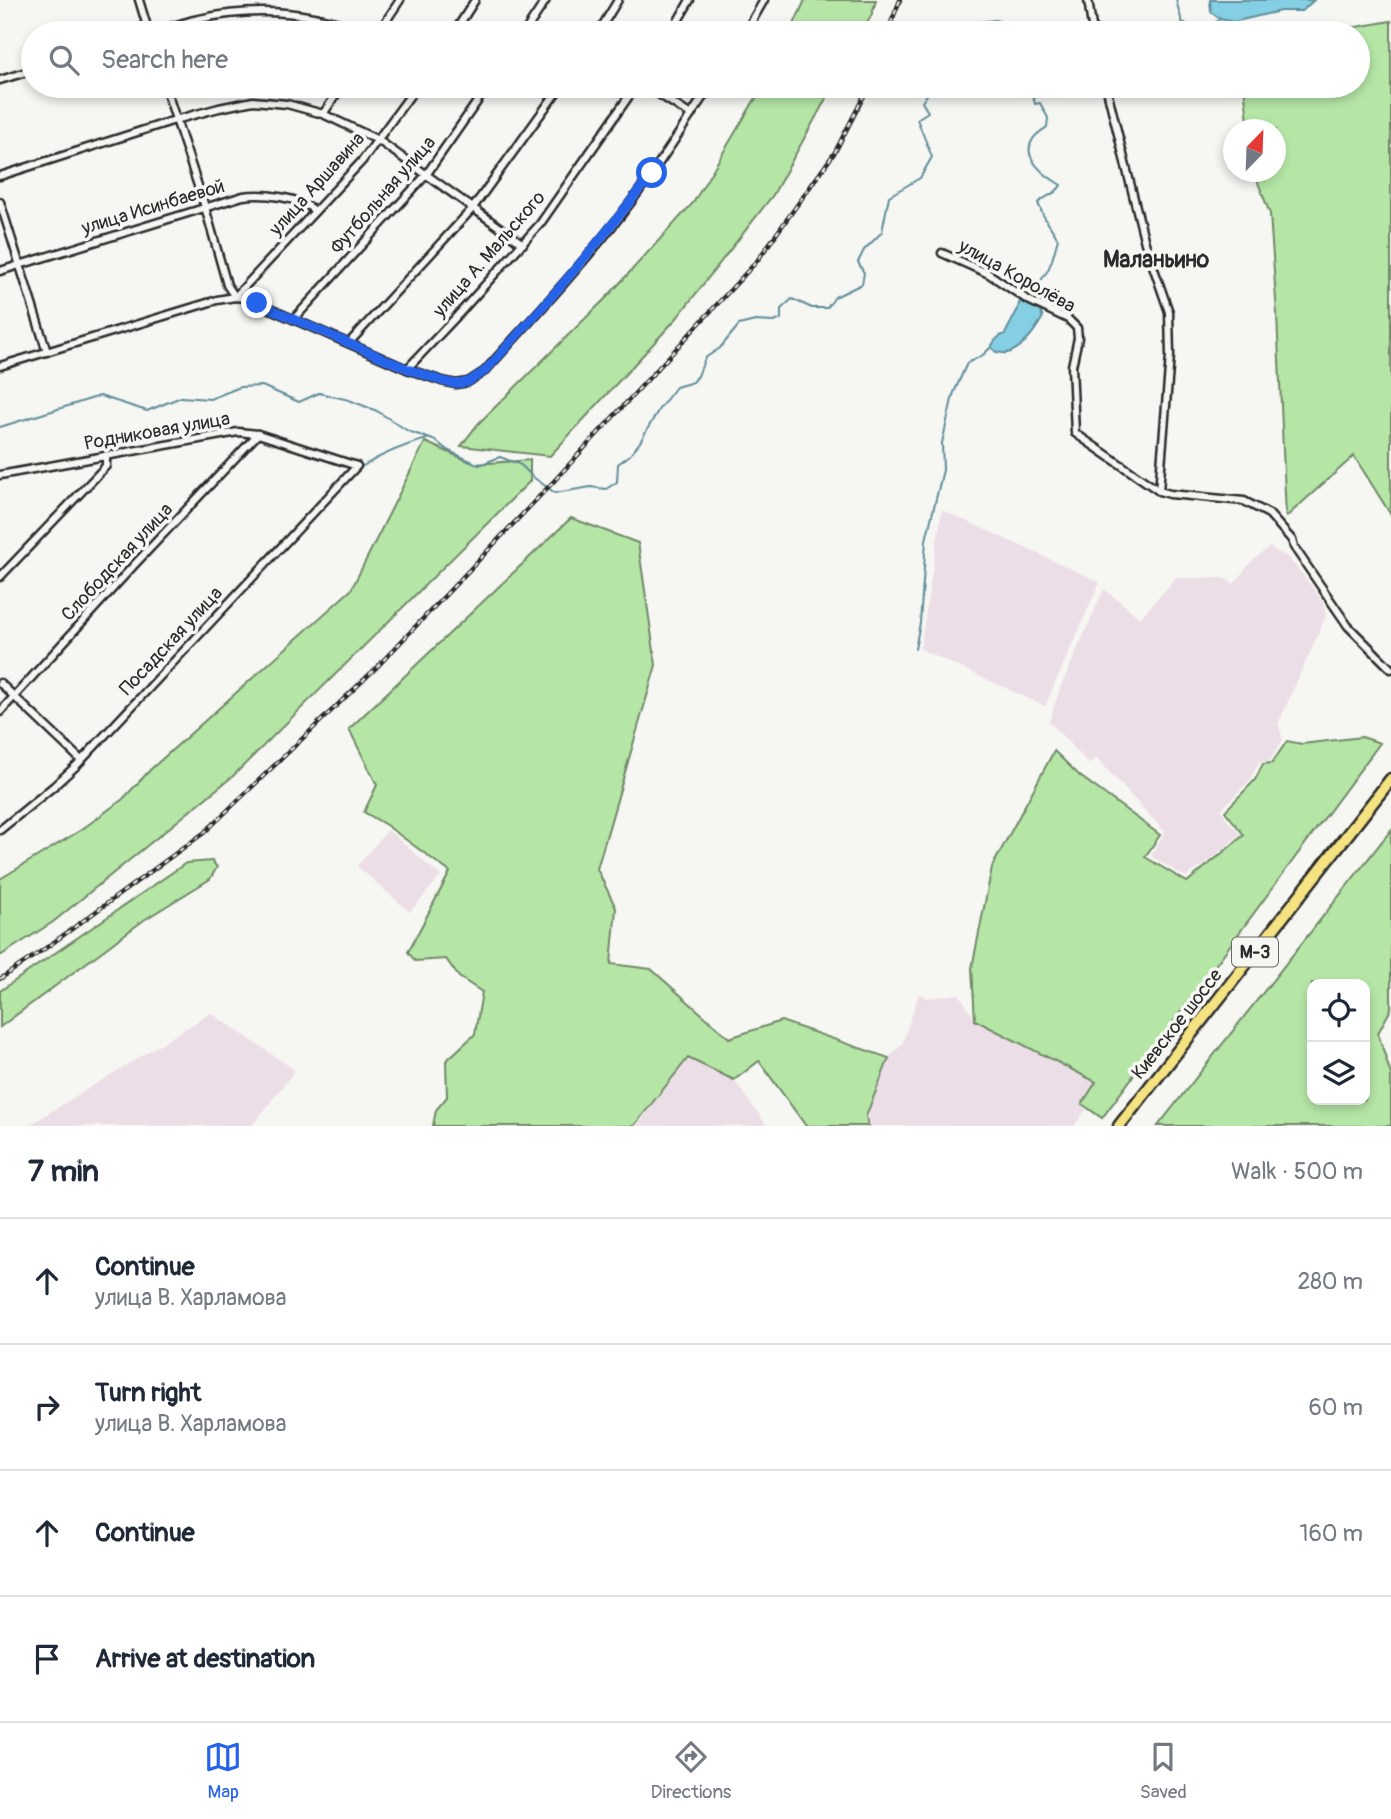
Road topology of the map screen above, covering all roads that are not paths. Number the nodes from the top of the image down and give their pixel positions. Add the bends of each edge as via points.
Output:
1 (139, 0) edge
2 (400, 0) edge
3 (475, 0) edge
4 (547, 0) edge
5 (618, 0) edge
6 (691, 0) edge
7 (764, 0) edge
8 (1088, 0) edge
9 (147, 21) edge
10 (190, 21) edge
11 (331, 21) edge
12 (386, 21) edge
13 (461, 21) edge
14 (532, 21) edge
15 (605, 21) edge
16 (678, 21) edge
17 (752, 21) edge
18 (1091, 21) edge
19 (21, 74) edge
20 (0, 80) edge
21 (169, 98) edge
22 (334, 98) edge
23 (408, 98) edge
24 (480, 98) edge
25 (552, 98) edge
26 (628, 98) edge
27 (665, 98) edge
28 (702, 98) edge
29 (1109, 98) edge
30 (323, 114) junction
31 (691, 115) junction
32 (176, 120) junction
33 (378, 140) junction
34 (426, 174) junction
35 (0, 176) edge
36 (0, 202) edge
37 (205, 207) junction
38 (472, 209) junction
39 (315, 211) junction
40 (523, 244) junction
41 (942, 253) dead end
42 (21, 265) junction
43 (0, 271) edge
44 (235, 297) junction
45 (294, 319) junction
46 (349, 343) junction
47 (47, 352) junction
48 (0, 366) edge
49 (408, 369) junction
50 (258, 434) junction
51 (106, 455) junction
52 (357, 466) joint
53 (0, 475) edge
54 (1159, 491) junction
55 (0, 577) edge
56 (1391, 669) edge
57 (0, 682) edge
58 (15, 697) junction
59 (0, 712) edge
60 (80, 759) junction
61 (1391, 779) edge
62 (0, 830) edge
63 (1119, 1126) edge

1 - 9 street
2 - 12 street
3 - 13 street
4 - 14 street
5 - 15 street
6 - 16 street
7 - 17 street
8 - 18 street
10 - 11 street via 240,11 279,11
19 - 20 street
21 - 32 street
22 - 30 street
23 - 33 street, улица Аршавина
24 - 34 street, Футбольная улица
25 - 38 street
26 - 40 street, улица А. Мальского
27 - 31 street
28 - 31 street
29 - 54 street via 1145,243 1169,312
30 - 32 street via 253,101
30 - 33 street
31 - 49 street via 610,229 485,371 456,384
32 - 35 street
32 - 37 street
33 - 34 street
33 - 39 street, улица Аршавина
34 - 38 street
34 - 45 street, Футбольная улица
36 - 42 street
37 - 39 street, улица Исинбаевой via 260,195 299,202
37 - 42 street, улица Исинбаевой
37 - 44 street via 227,285
38 - 40 street
38 - 46 street
39 - 44 street, улица Аршавина
40 - 49 street, улица А. Мальского
41 - 54 street, улица Королёва via 989,274 1077,328 1072,366 1075,433
42 - 43 street, улица Исинбаевой
42 - 47 street
44 - 45 street
44 - 47 street
45 - 46 street
46 - 49 street
47 - 48 street
50 - 51 street, Родниковая улица via 238,432
50 - 52 street, Родниковая улица
50 - 58 street, Слободская улица
51 - 53 street, Родниковая улица
51 - 55 street via 106,466
52 - 60 street, Посадская улица
54 - 56 street via 1244,501 1269,514 1292,540 1348,626
57 - 58 street
58 - 59 street, Слободская улица
58 - 60 street
60 - 62 street, Посадская улица
61 - 63 highway, Киевское шоссе / М-3

